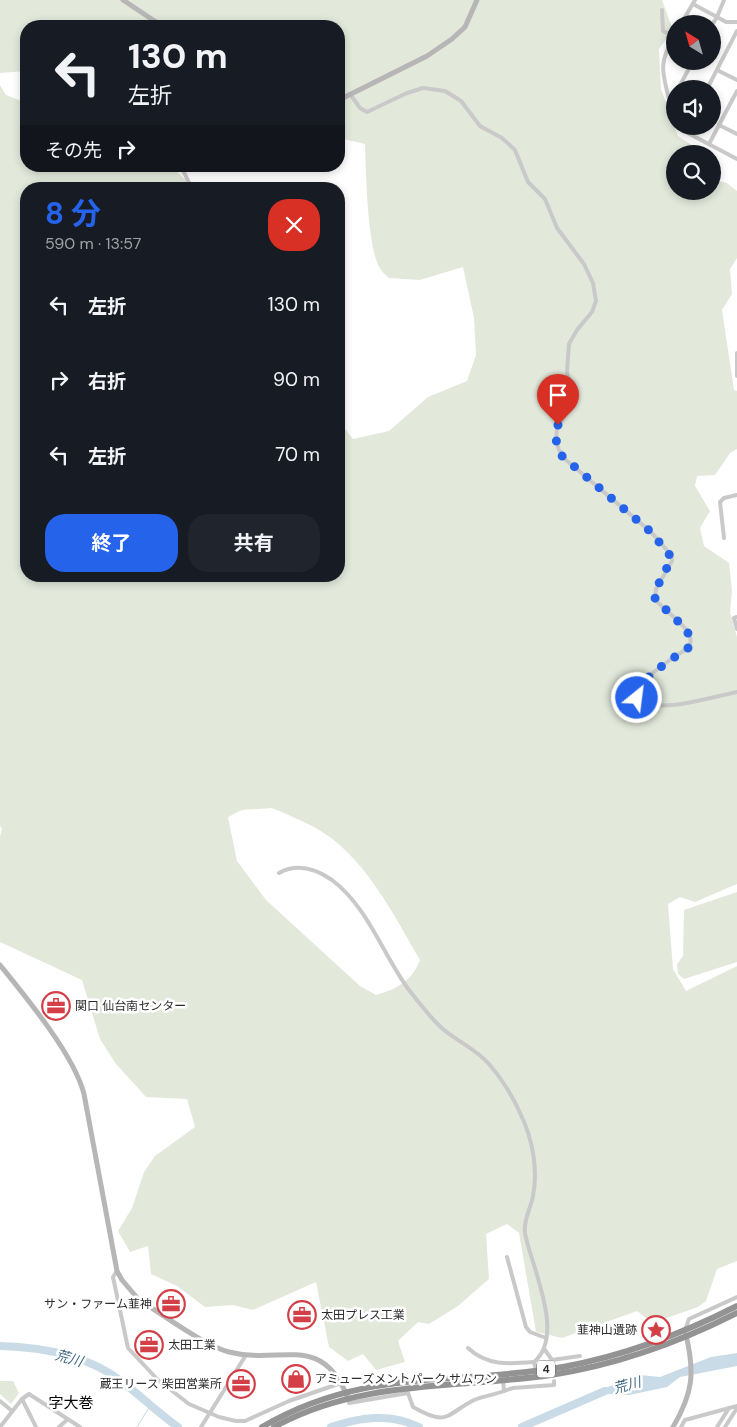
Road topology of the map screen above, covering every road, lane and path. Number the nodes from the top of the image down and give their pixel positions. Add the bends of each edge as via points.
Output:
1 (123, 0) edge
2 (477, 0) edge
3 (724, 0) edge
4 (694, 2) edge
5 (662, 10) dead end
6 (686, 15) edge
7 (715, 15) edge
8 (717, 15) edge
9 (721, 19) edge
10 (153, 20) edge
11 (737, 22) edge
12 (737, 31) edge
13 (666, 32) edge
14 (666, 51) edge
15 (721, 62) edge
16 (717, 70) joint
17 (712, 80) edge
18 (737, 80) edge
19 (666, 86) edge
20 (737, 91) edge
21 (350, 94) junction
22 (345, 97) edge
23 (730, 104) junction
24 (737, 107) edge
25 (721, 121) edge
26 (721, 126) edge
27 (737, 134) edge
28 (692, 135) edge
29 (714, 135) edge
30 (709, 144) junction
31 (737, 159) edge
32 (737, 353) edge
33 (737, 376) edge
34 (737, 495) edge
35 (724, 538) dead end
36 (737, 617) edge
37 (737, 629) edge
38 (737, 692) edge
39 (279, 873) dead end
40 (0, 965) edge
41 (507, 1256) dead end
42 (117, 1271) junction
43 (737, 1297) edge
44 (737, 1306) edge
45 (737, 1313) edge
46 (686, 1333) junction
47 (546, 1338) junction
48 (468, 1348) dead end
49 (544, 1350) junction
50 (246, 1355) junction
51 (580, 1356) dead end
52 (534, 1362) junction
53 (536, 1370) junction
54 (503, 1379) junction
55 (554, 1382) dead end
56 (341, 1383) junction
57 (504, 1391) junction
58 (347, 1394) junction
59 (22, 1399) junction
60 (0, 1401) edge
61 (737, 1407) edge
62 (729, 1408) junction
63 (12, 1411) junction
64 (209, 1413) junction
65 (68, 1419) junction
66 (273, 1424) edge
67 (0, 1427) edge
68 (36, 1427) edge
69 (59, 1427) edge
70 (80, 1427) edge
71 (200, 1427) edge
72 (262, 1427) edge
73 (673, 1427) edge
74 (681, 1427) edge
75 (717, 1427) edge
76 (725, 1427) edge

1 - 10 street
2 - 21 street via 465,27 452,39 426,56
3 - 8 street
4 - 6 street
4 - 7 street
5 - 13 street via 663,31
9 - 11 street
12 - 15 street
14 - 19 street via 662,68
16 - 17 street
16 - 18 street
20 - 23 street
21 - 22 street
21 - 38 street via 367,112 417,89 444,92 465,104 480,126 502,138 515,150 528,182 545,199 557,228 589,272 595,295 592,312 569,344 566,371 572,404 556,432 559,450 669,552 672,561 656,589 655,599 691,638 688,648 644,680 637,698 642,704 653,705
23 - 24 street
23 - 25 street
26 - 27 street
28 - 30 street
29 - 30 street
30 - 31 street
32 - 33 street
34 - 35 street via 720,502
36 - 37 street via 734,618
39 - 47 street via 290,868 307,869 333,881 349,895 420,1004 444,1029 489,1064 514,1101 534,1158 533,1195 525,1232 543,1297
40 - 42 street via 78,1074
41 - 47 street via 526,1327
42 - 50 street via 139,1300 214,1346
42 - 64 street via 113,1277 128,1348 172,1392
43 - 46 street via 689,1319
44 - 46 highway, 4
45 - 46 highway, 4
46 - 53 highway, 4 via 590,1361
46 - 54 highway, 4 via 638,1355 594,1367
46 - 73 street via 691,1382 689,1396
47 - 49 street
48 - 52 street via 486,1362
49 - 51 street via 552,1360
49 - 52 street
50 - 56 street via 314,1357 331,1368
50 - 64 street
52 - 53 street
53 - 58 highway, 4 via 412,1380
54 - 57 street
54 - 58 highway, 4
55 - 57 street via 554,1385
56 - 58 street
56 - 64 street via 245,1421
57 - 58 street via 476,1399 449,1417 439,1418 413,1407 408,1393 349,1403
58 - 66 highway, 4
58 - 66 highway, 4 via 310,1402
59 - 63 street
59 - 65 street via 29,1394
59 - 68 street
60 - 63 street
61 - 62 street
61 - 76 street
62 - 74 street via 685,1420
62 - 75 street
63 - 67 street
64 - 71 street
65 - 69 street
65 - 70 street
66 - 72 highway, 4

